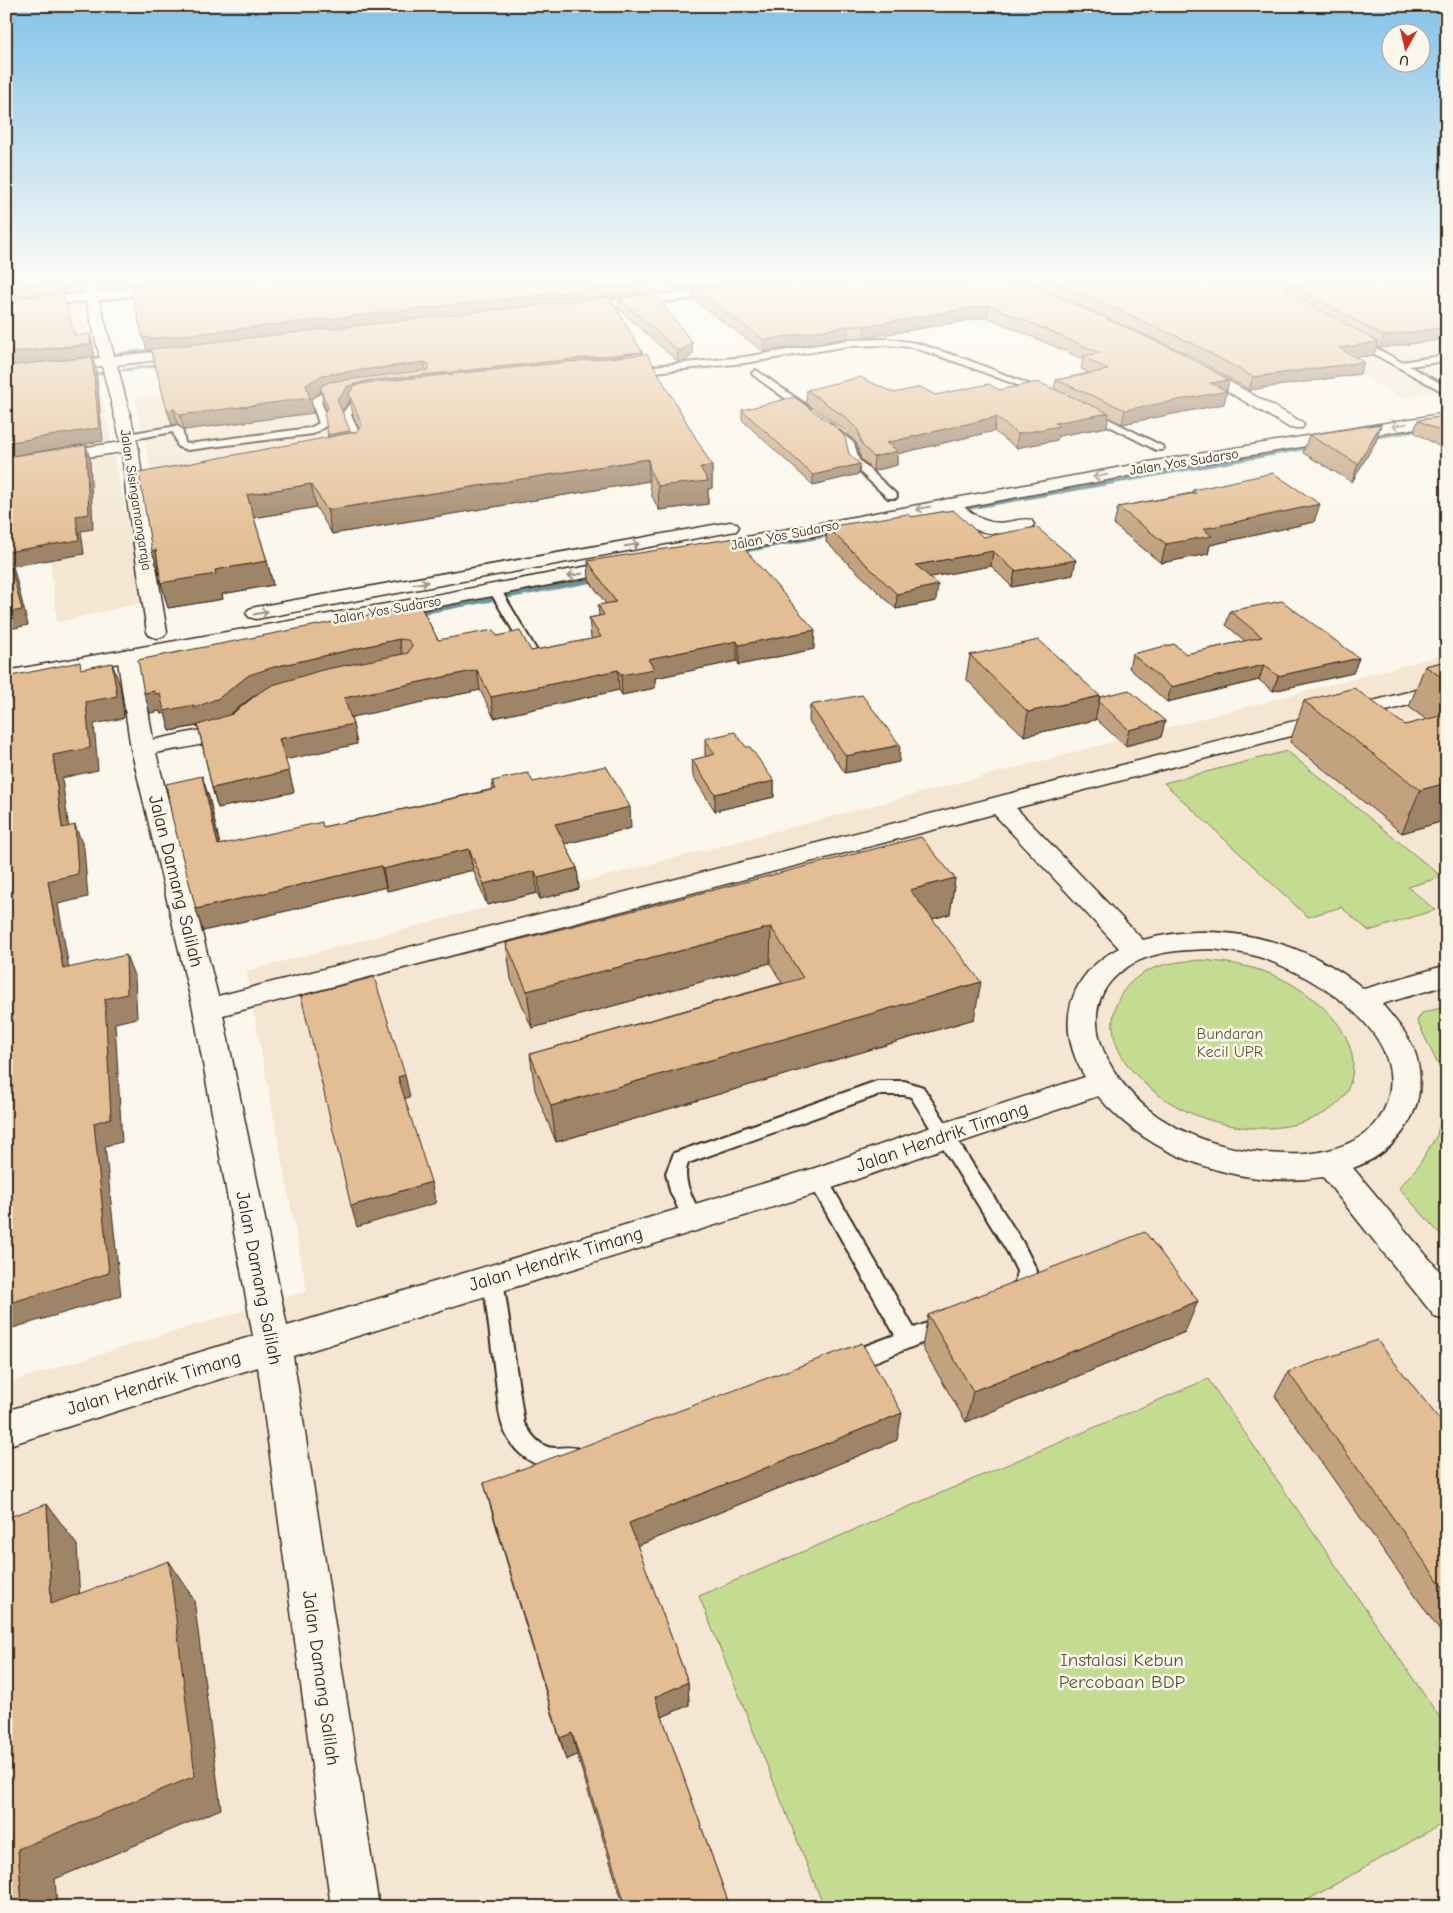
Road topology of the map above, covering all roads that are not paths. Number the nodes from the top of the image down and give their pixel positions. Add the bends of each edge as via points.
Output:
1 (28, 370) edge
2 (111, 370) edge
3 (643, 370) edge
4 (986, 370) edge
5 (1203, 370) edge
6 (1410, 370) edge
7 (626, 372) edge
8 (6, 373) edge
9 (756, 373) dead end
10 (349, 390) edge
11 (1447, 390) edge
12 (1052, 396) edge
13 (383, 398) edge
14 (1447, 401) edge
15 (1083, 409) edge
16 (1380, 411) dead end
17 (1447, 418) edge
18 (1348, 420) dead end
19 (1266, 430) dead end
20 (1368, 430) junction
21 (1208, 440) dead end
22 (128, 442) junction
23 (1159, 448) junction
24 (1132, 452) dead end
25 (344, 454) edge
26 (6, 464) edge
27 (1031, 471) dead end
28 (1054, 484) junction
29 (911, 493) dead end
30 (892, 496) junction
31 (874, 500) dead end
32 (949, 504) junction
33 (746, 524) dead end
34 (1025, 524) dead end
35 (681, 555) edge
36 (642, 562) edge
37 (495, 590) junction
38 (242, 616) dead end
39 (176, 628) dead end
40 (531, 651) edge
41 (129, 663) junction
42 (6, 677) edge
43 (1447, 688) edge
44 (247, 711) edge
45 (143, 750) junction
46 (999, 805) junction
47 (1138, 951) junction
48 (1447, 975) edge
49 (1362, 1000) junction
50 (207, 1009) junction
51 (1103, 1083) junction
52 (945, 1135) junction
53 (1332, 1164) junction
54 (818, 1180) junction
55 (692, 1217) junction
56 (493, 1279) junction
57 (996, 1305) edge
58 (1447, 1306) edge
59 (961, 1318) edge
60 (909, 1339) junction
61 (273, 1345) junction
62 (835, 1367) edge
63 (6, 1429) edge
64 (594, 1454) edge
65 (355, 1907) edge

1 - 8 street
2 - 22 street, Jalan Sisingamangaraja
3 - 7 lane
4 - 12 lane
5 - 19 street via 1304,423
6 - 11 lane
9 - 30 lane via 840,434 851,446 854,461
10 - 22 lane via 330,393 316,400 324,424 313,431 188,447 182,445 177,429
13 - 25 lane via 354,404 347,411 360,446 358,450
14 - 16 street
15 - 23 lane
17 -> 20 street, Jalan Yos Sudarso
18 - 20 street
20 -> 28 street, Jalan Yos Sudarso
21 - 23 street, Jalan Yos Sudarso
22 - 26 street
22 - 39 street, Jalan Sisingamangaraja via 140,492 148,634
23 - 24 street, Jalan Yos Sudarso
27 - 28 street
28 - 32 street, Jalan Yos Sudarso
29 - 30 street
30 - 31 street
32 - 34 street via 985,529 1001,530
32 -> 35 street, Jalan Yos Sudarso
38 -> 33 street, Jalan Yos Sudarso
36 -> 37 street, Jalan Yos Sudarso
37 - 40 lane
37 - 41 street, Jalan Yos Sudarso
41 - 42 street, Jalan Yos Sudarso
41 - 45 street, Jalan Damang Salilah
43 - 46 street
44 - 45 street via 236,724 221,732
45 - 50 street, Jalan Damang Salilah
46 - 47 street
46 - 50 street
47 - 49 street via 1186,941 1212,940 1248,945 1294,959 1319,971
47 - 51 street via 1103,972 1091,987 1084,1004 1081,1022 1083,1042
48 - 49 street
49 - 53 street via 1381,1022 1403,1063 1403,1104 1394,1122 1379,1138 1360,1152
50 - 61 street, Jalan Damang Salilah
51 - 52 street, Jalan Hendrik Timang
51 - 53 street via 1146,1124 1206,1153 1239,1163 1273,1167
52 - 54 street, Jalan Hendrik Timang
52 - 55 lane via 917,1092 904,1088 877,1088 681,1158 675,1173
52 - 57 lane via 1027,1271 1024,1287
53 - 58 street
54 - 55 street, Jalan Hendrik Timang
54 - 60 lane
55 - 56 street, Jalan Hendrik Timang
56 - 61 street, Jalan Hendrik Timang
56 - 64 lane via 512,1426 527,1447 550,1459
59 - 60 lane
60 - 62 lane
61 - 63 street, Jalan Hendrik Timang
61 - 65 street, Jalan Damang Salilah

